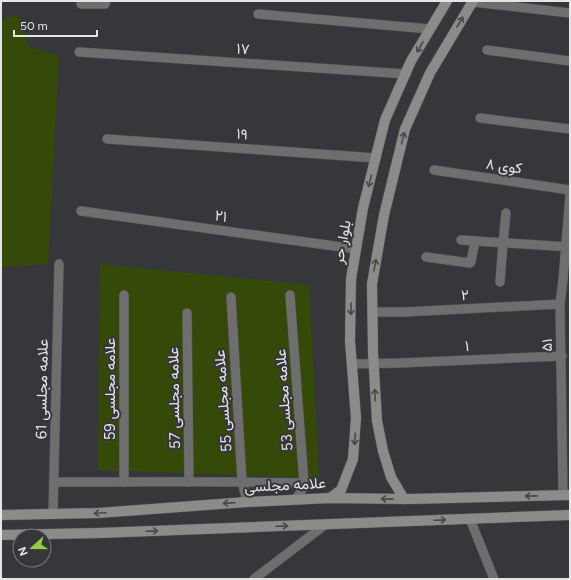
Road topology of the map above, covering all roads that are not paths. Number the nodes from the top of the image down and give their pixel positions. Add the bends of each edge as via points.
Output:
1 (106, 1) edge
2 (447, 1) edge
3 (473, 1) edge
4 (81, 4) dead end
5 (570, 13) edge
6 (258, 14) dead end
7 (430, 29) junction
8 (487, 50) dead end
9 (80, 52) dead end
10 (570, 61) edge
11 (406, 74) junction
12 (480, 118) dead end
13 (570, 129) edge
14 (107, 139) dead end
15 (376, 158) junction
16 (434, 170) dead end
17 (570, 190) edge
18 (570, 194) edge
19 (81, 211) dead end
20 (506, 214) dead end
21 (461, 240) dead end
22 (475, 241) junction
23 (503, 243) junction
24 (568, 247) edge
25 (356, 249) junction
26 (426, 257) dead end
27 (59, 264) dead end
28 (500, 282) dead end
29 (124, 295) dead end
30 (290, 296) dead end
31 (231, 297) dead end
32 (560, 304) junction
33 (372, 312) junction
34 (187, 313) dead end
35 (562, 356) junction
36 (373, 363) junction
37 (352, 364) junction
38 (242, 481) junction
39 (54, 482) junction
40 (124, 482) junction
41 (188, 482) junction
42 (304, 483) junction
43 (567, 495) edge
44 (330, 498) junction
45 (404, 499) junction
46 (295, 500) junction
47 (247, 502) junction
48 (53, 514) junction
49 (1, 515) edge
50 (570, 515) edge
51 (470, 519) junction
52 (326, 524) junction
53 (1, 535) edge
54 (254, 579) edge
55 (494, 579) edge

1 - 4 street via 106,4
2 - 7 main road, بلوار حر
3 - 5 street
33 -> 3 main road via 372,284 384,215 405,129 430,73
6 - 7 street
7 -> 11 main road, بلوار حر
8 - 10 street
9 - 11 street, ۱۷
11 - 15 main road, بلوار حر via 385,120
12 - 13 street
14 - 15 street, ۱۹
15 -> 25 main road, بلوار حر
16 - 17 street, کوی ۸
18 - 24 street, ۵۱
19 - 25 street, ۲۱
20 - 23 street
21 - 22 street
22 - 23 street
22 - 26 street via 470,263
23 - 24 street
23 - 28 street
24 - 32 street, ۵۱
25 -> 37 main road, بلوار حر via 351,279
27 - 39 street, علامه مجلسی 61
29 - 40 street, علامه مجلسی 59
30 - 42 street, علامه مجلسی 53
31 - 38 street, علامه مجلسی 55
32 - 33 street, ۲
32 - 35 street, ۵۱
33 - 36 main road
34 - 41 street, علامه مجلسی 57
35 - 36 street, ۱
35 - 43 street, ۵۱
36 - 37 street, ۱
45 -> 36 main road via 391,477 383,451 377,421
37 -> 44 main road, بلوار حر via 356,418 353,459 341,490
38 - 41 street
38 - 42 street
38 - 47 street, علامه مجلسی 55
39 - 40 street
39 - 48 street, علامه مجلسی 61
40 - 41 street
42 - 46 street
43 -> 45 main road, علامه مجلسی
45 -> 44 main road, علامه مجلسی
44 - 46 main road, علامه مجلسی
46 - 47 main road, علامه مجلسی
47 -> 48 main road, علامه مجلسی
48 - 49 main road, علامه مجلسی
50 - 51 main road
52 -> 51 main road
51 - 55 street
53 -> 52 main road
52 - 54 street

